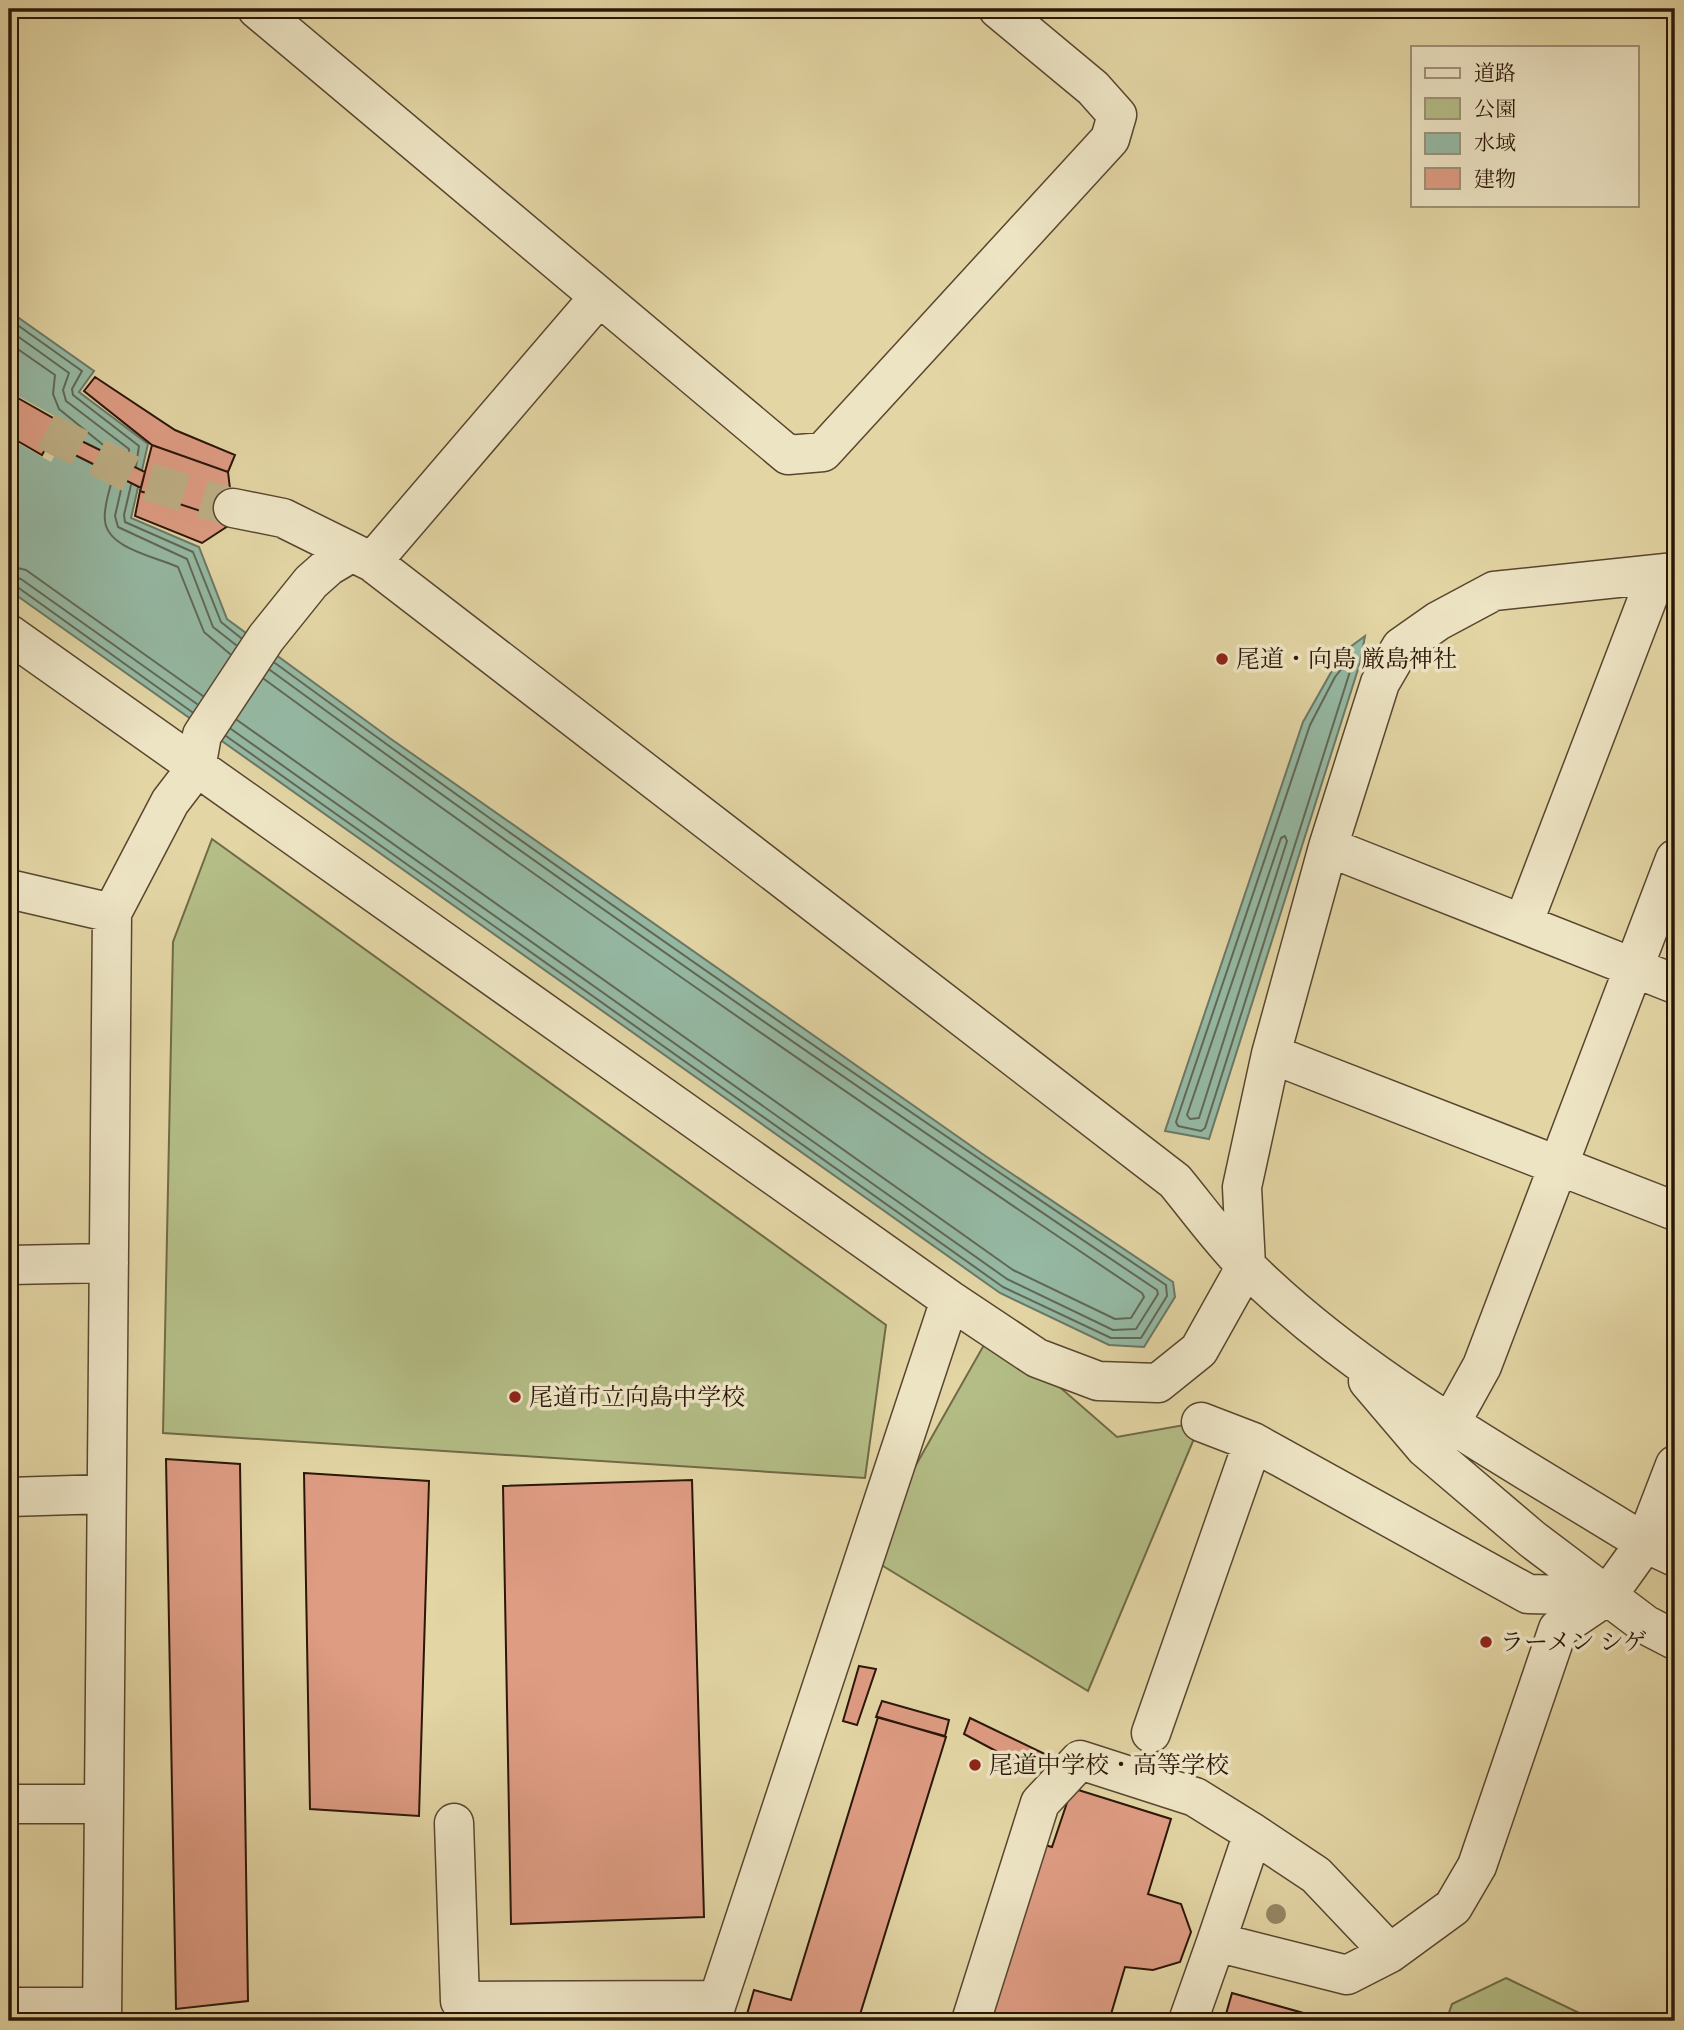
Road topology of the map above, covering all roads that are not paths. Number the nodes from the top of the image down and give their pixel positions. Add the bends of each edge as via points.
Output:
1 (257, 9) edge
2 (998, 9) edge
3 (599, 297) junction
4 (233, 508) tunnel mouth
5 (362, 558) junction
6 (1666, 573) edge
7 (9, 634) edge
8 (199, 752) junction
9 (1328, 847) junction
10 (1675, 859) edge
11 (9, 889) edge
12 (112, 912) junction
13 (1523, 924) junction
14 (1632, 967) junction
15 (1675, 985) edge
16 (1271, 1054) junction
17 (1560, 1168) junction
18 (1675, 1210) edge
19 (109, 1263) junction
20 (9, 1265) edge
21 (1246, 1266) junction
22 (950, 1300) junction
23 (1201, 1422) dead end
24 (1438, 1435) junction
25 (1253, 1442) junction
26 (1675, 1465) edge
27 (106, 1494) junction
28 (9, 1497) edge
29 (1660, 1550) edge
30 (1607, 1596) junction
31 (1675, 1640) edge
32 (1151, 1732) dead end
33 (9, 1804) edge
34 (103, 1804) junction
35 (454, 1823) dead end
36 (1253, 1833) junction
37 (1216, 1942) junction
38 (1390, 1953) junction
39 (9, 2007) edge
40 (715, 2011) edge
41 (102, 2014) edge
42 (971, 2021) edge
43 (1188, 2021) edge

1 - 3 street
2 - 3 street via 1093,88 1117,116 1110,139 823,452 788,456
3 - 5 street
4 - 5 street via 283,518
5 - 8 street via 329,566 311,582 266,638
5 - 21 street via 1175,1181
6 - 9 street via 1494,591 1401,647 1380,684
6 - 13 street
7 - 8 street
8 - 12 street
8 - 22 street
9 - 13 street
9 - 16 street
10 - 14 street
11 - 12 street
12 - 19 street
13 - 14 street
14 - 15 street
14 - 17 street
16 - 17 street
16 - 21 street via 1242,1187
17 - 18 street
17 - 24 street via 1482,1366
19 - 20 street
19 - 27 street
21 - 22 street via 1199,1350 1158,1383 1098,1381 1037,1357
21 - 24 street
22 - 40 street
23 - 25 street
24 - 29 street
24 - 30 street via 1532,1539
25 - 30 street via 1528,1594
25 - 32 street
26 - 29 street
27 - 28 street
27 - 34 street
29 - 30 street
30 - 31 street
30 - 38 street via 1558,1629 1477,1866 1453,1907
33 - 34 street
34 - 41 street
35 - 40 street via 460,2001
36 - 37 street
36 - 38 street via 1316,1875
36 - 42 street via 1195,1797 1080,1760 1040,1802
37 - 38 street via 1348,1975
37 - 43 street
39 - 41 street

